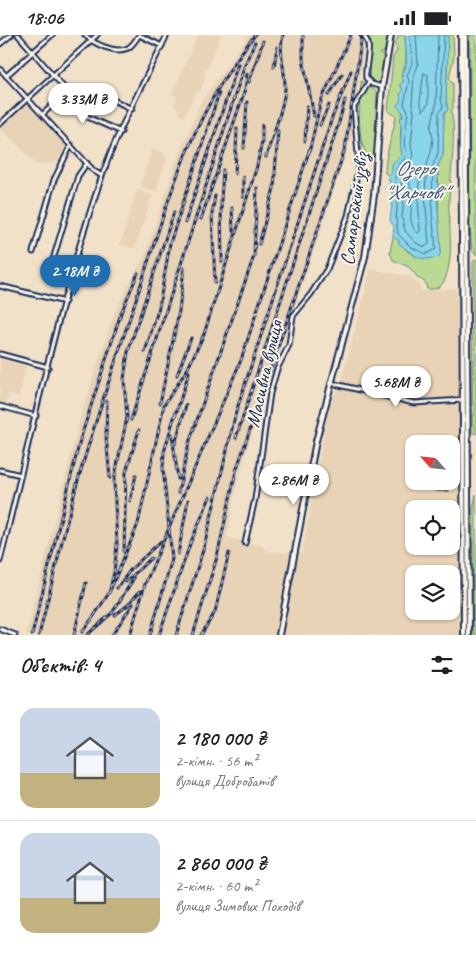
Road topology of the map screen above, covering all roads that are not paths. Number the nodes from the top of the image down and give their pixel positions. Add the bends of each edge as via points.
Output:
1 (11, 35) edge
2 (18, 35) edge
3 (52, 35) edge
4 (86, 35) edge
5 (97, 35) edge
6 (139, 35) edge
7 (167, 35) edge
8 (362, 35) edge
9 (391, 35) edge
10 (461, 35) edge
11 (465, 35) edge
12 (91, 41) junction
13 (0, 45) edge
14 (162, 46) junction
15 (33, 53) junction
16 (0, 69) edge
17 (53, 75) junction
18 (6, 76) junction
19 (369, 82) junction
20 (382, 87) junction
21 (67, 91) junction
22 (80, 95) junction
23 (27, 98) junction
24 (132, 109) junction
25 (43, 114) junction
26 (0, 124) edge
27 (120, 132) junction
28 (71, 145) junction
29 (87, 163) junction
30 (102, 176) junction
31 (33, 252) dead end
32 (49, 273) dead end
33 (0, 286) edge
34 (65, 302) junction
35 (0, 354) edge
36 (48, 367) junction
37 (331, 383) junction
38 (463, 400) junction
39 (0, 406) edge
40 (36, 416) junction
41 (0, 470) edge
42 (21, 475) junction
43 (0, 535) edge
44 (6, 536) junction
45 (245, 543) dead end
46 (0, 561) edge
47 (0, 629) edge
48 (15, 635) edge
49 (279, 635) edge
50 (464, 635) edge
51 (469, 635) edge

1 - 13 street
2 - 15 street
3 - 15 street
4 - 12 street
5 - 12 street
6 - 12 street via 130,47 119,49
6 - 14 street
7 - 14 street
8 - 19 street via 369,45 366,72
9 - 20 main road, Самарський узвіз
10 - 38 main road
11 - 51 main road
12 - 17 street
14 - 24 street
15 - 17 street
15 - 18 street
16 - 18 street
17 - 21 street
17 - 23 street
18 - 23 street
19 - 20 street
19 - 45 street, Масивна вулиця via 354,107 359,166 348,216 327,269 293,316 289,345 270,393
20 - 37 main road, Самарський узвіз via 367,249
21 - 22 street
21 - 25 street
22 - 24 street via 101,94
22 - 27 street via 81,114
23 - 25 street
23 - 26 street
24 - 27 street
25 - 28 street
27 - 30 street
28 - 29 street
28 - 31 street via 54,179
29 - 30 street
29 - 32 street via 78,176
30 - 34 street
33 - 34 street
34 - 36 street
35 - 36 street
36 - 40 street
37 - 38 street via 414,403
37 - 49 main road, Самарський узвіз via 316,441
38 - 50 main road
39 - 40 street
40 - 42 street
41 - 42 street
42 - 44 street
43 - 44 street
44 - 46 street
47 - 48 street

